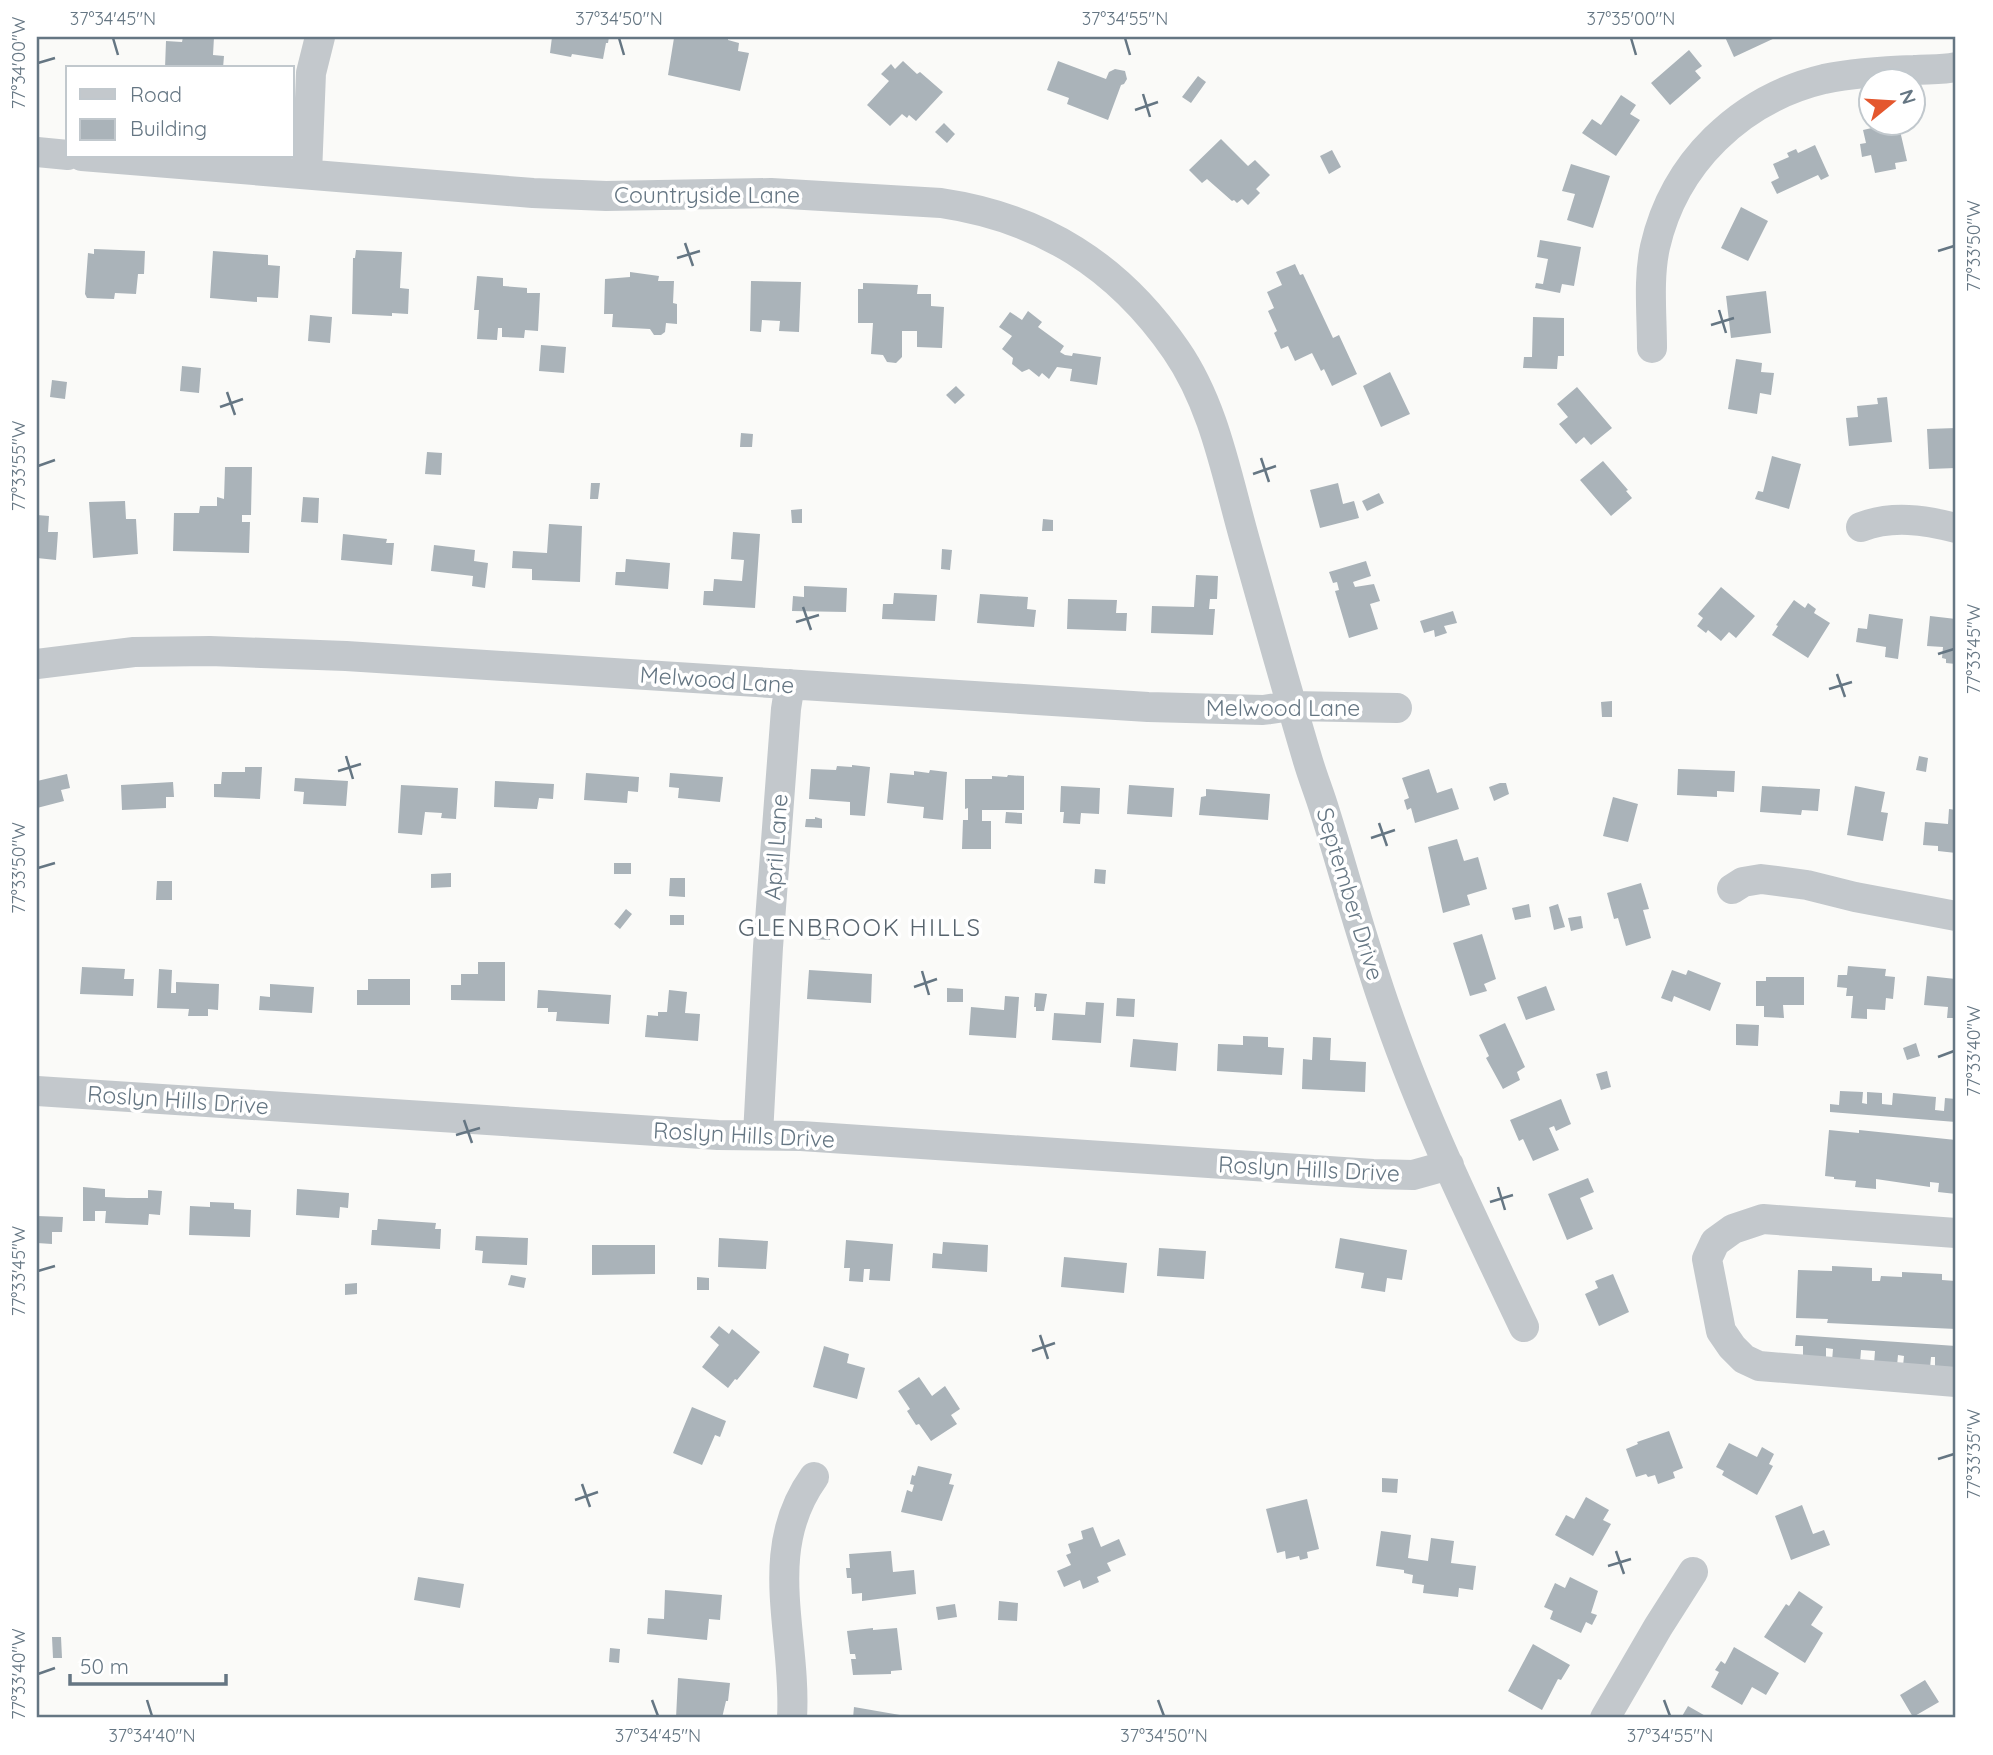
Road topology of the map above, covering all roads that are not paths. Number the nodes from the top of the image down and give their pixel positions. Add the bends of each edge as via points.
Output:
1 (320, 37) edge
2 (1956, 67) edge
3 (37, 152) edge
4 (66, 155) edge
5 (107, 158) edge
6 (307, 174) junction
7 (1652, 348) dead end
8 (1220, 447) joint
9 (1861, 527) dead end
10 (1956, 528) edge
11 (37, 664) edge
12 (790, 684) junction
13 (1293, 706) junction
14 (1397, 708) dead end
15 (1732, 889) dead end
16 (1956, 916) edge
17 (37, 1091) edge
18 (758, 1135) junction
19 (1449, 1165) junction
20 (1956, 1233) edge
21 (1524, 1327) dead end
22 (1956, 1382) edge
23 (814, 1477) dead end
24 (1693, 1572) dead end
25 (792, 1718) edge
26 (1605, 1718) edge

1 - 6 street via 312,73
2 - 7 street via 1823,80 1775,97 1722,130 1684,174 1667,207 1652,275
3 - 4 street
5 - 6 street, Countryside Lane
6 - 8 street, Countryside Lane via 606,196 846,196 941,203 1009,219 1087,258 1137,301 1190,374
8 - 13 street, September Drive
9 - 10 street via 1891,518
11 - 12 street, Melwood Lane via 134,652 211,651
12 - 13 street, Melwood Lane via 1148,707 1263,710
12 - 18 street, April Lane
13 - 14 street, Melwood Lane
13 - 19 street, September Drive via 1388,1016
15 - 16 street via 1761,879
17 - 18 street, Roslyn Hills Drive
18 - 19 street, Roslyn Hills Drive via 1373,1174 1413,1175
19 - 21 street, September Drive
20 - 22 street via 1763,1219 1733,1229 1715,1242 1707,1258 1721,1331 1744,1359 1759,1366
23 - 25 street via 801,1494 785,1543
24 - 26 street

